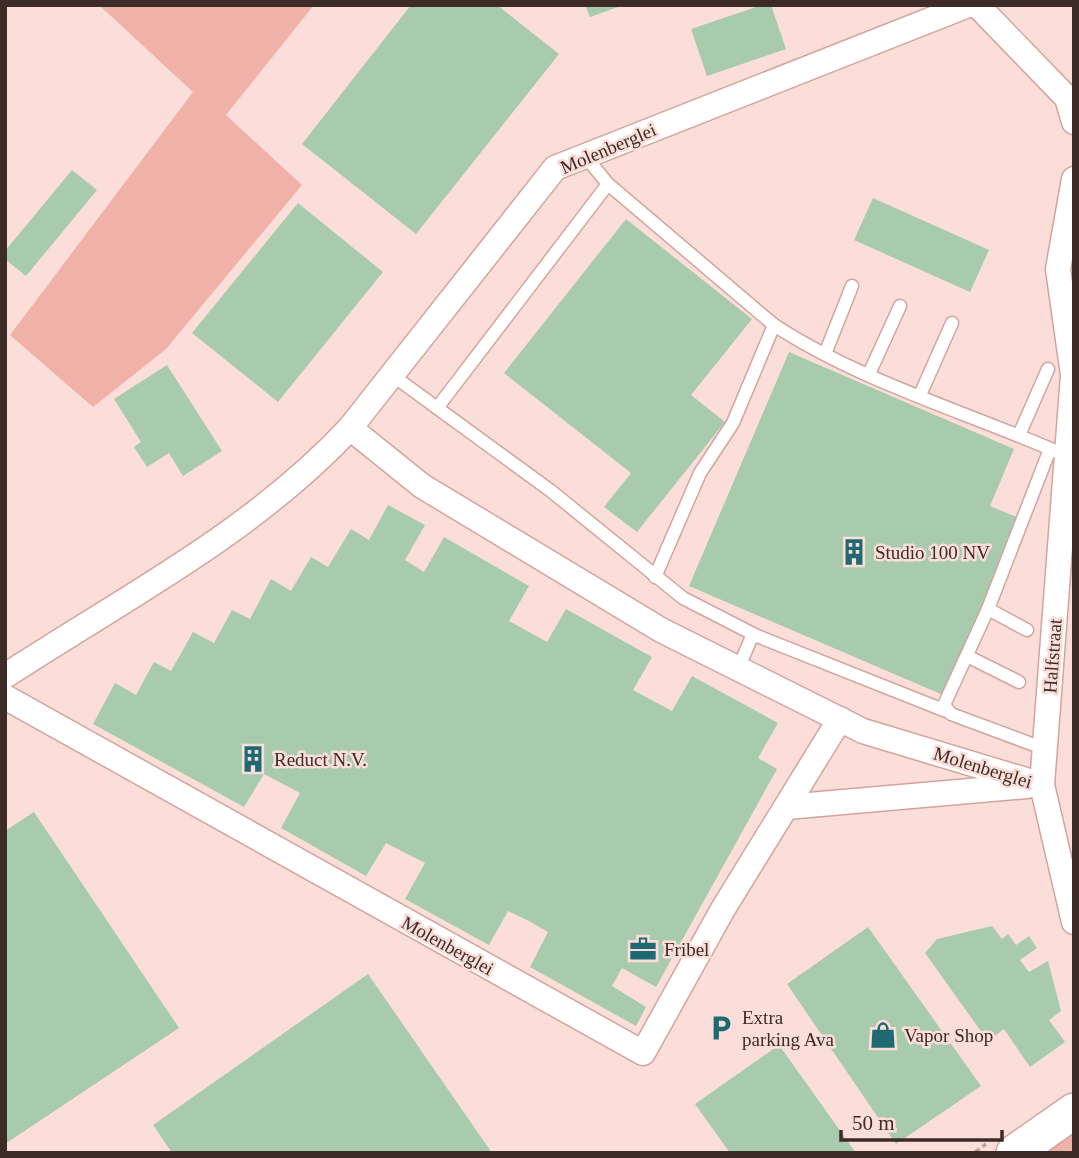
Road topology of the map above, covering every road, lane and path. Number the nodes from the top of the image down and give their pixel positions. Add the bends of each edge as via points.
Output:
1 (968, 5) edge
2 (977, 5) edge
3 (1074, 122) edge
4 (585, 156) junction
5 (1074, 179) edge
6 (608, 184) junction
7 (852, 286) dead end
8 (900, 306) dead end
9 (951, 323) dead end
10 (774, 325) junction
11 (825, 354) junction
12 (1048, 369) dead end
13 (869, 374) junction
14 (392, 375) junction
15 (920, 395) junction
16 (437, 408) junction
17 (350, 428) junction
18 (1019, 435) junction
19 (1059, 452) junction
20 (655, 577) junction
21 (988, 609) junction
22 (1027, 630) dead end
23 (753, 634) junction
24 (967, 656) junction
25 (738, 669) junction
26 (5, 676) edge
27 (1019, 682) dead end
28 (5, 697) edge
29 (946, 710) junction
30 (840, 719) junction
31 (1045, 749) junction
32 (1042, 785) junction
33 (786, 807) junction
34 (1074, 922) edge
35 (1074, 1111) edge
36 (1014, 1153) edge

1 - 4 street, Molenberglei
2 - 3 street via 1067,98
4 - 6 lane
4 - 14 street, Molenberglei via 555,168
5 - 19 street, Halfstraat via 1058,269 1073,375
6 - 10 lane
6 - 16 lane
7 - 11 lane
8 - 13 lane
9 - 15 lane
10 - 11 lane
10 - 20 lane via 733,423 700,473
11 - 13 lane
12 - 18 lane
13 - 15 lane
14 - 16 lane
14 - 17 street, Molenberglei
15 - 18 lane
16 - 20 lane via 551,491
17 - 25 street, Molenberglei via 422,486 661,631
17 - 26 street, Molenberglei via 287,490 210,548
18 - 19 lane
19 - 21 lane
19 - 31 street, Halfstraat
20 - 23 lane via 682,598
21 - 22 lane
21 - 24 lane
23 - 25 lane
23 - 29 lane
24 - 27 lane
24 - 29 lane via 944,705
25 - 30 street, Molenberglei
28 - 33 street, Molenberglei via 643,1053
29 - 31 lane
30 - 32 street, Molenberglei via 863,731
30 - 33 street, Molenberglei
31 - 32 street, Halfstraat
32 - 33 street, Molenberglei
32 - 34 street, Halfstraat
35 - 36 main road

